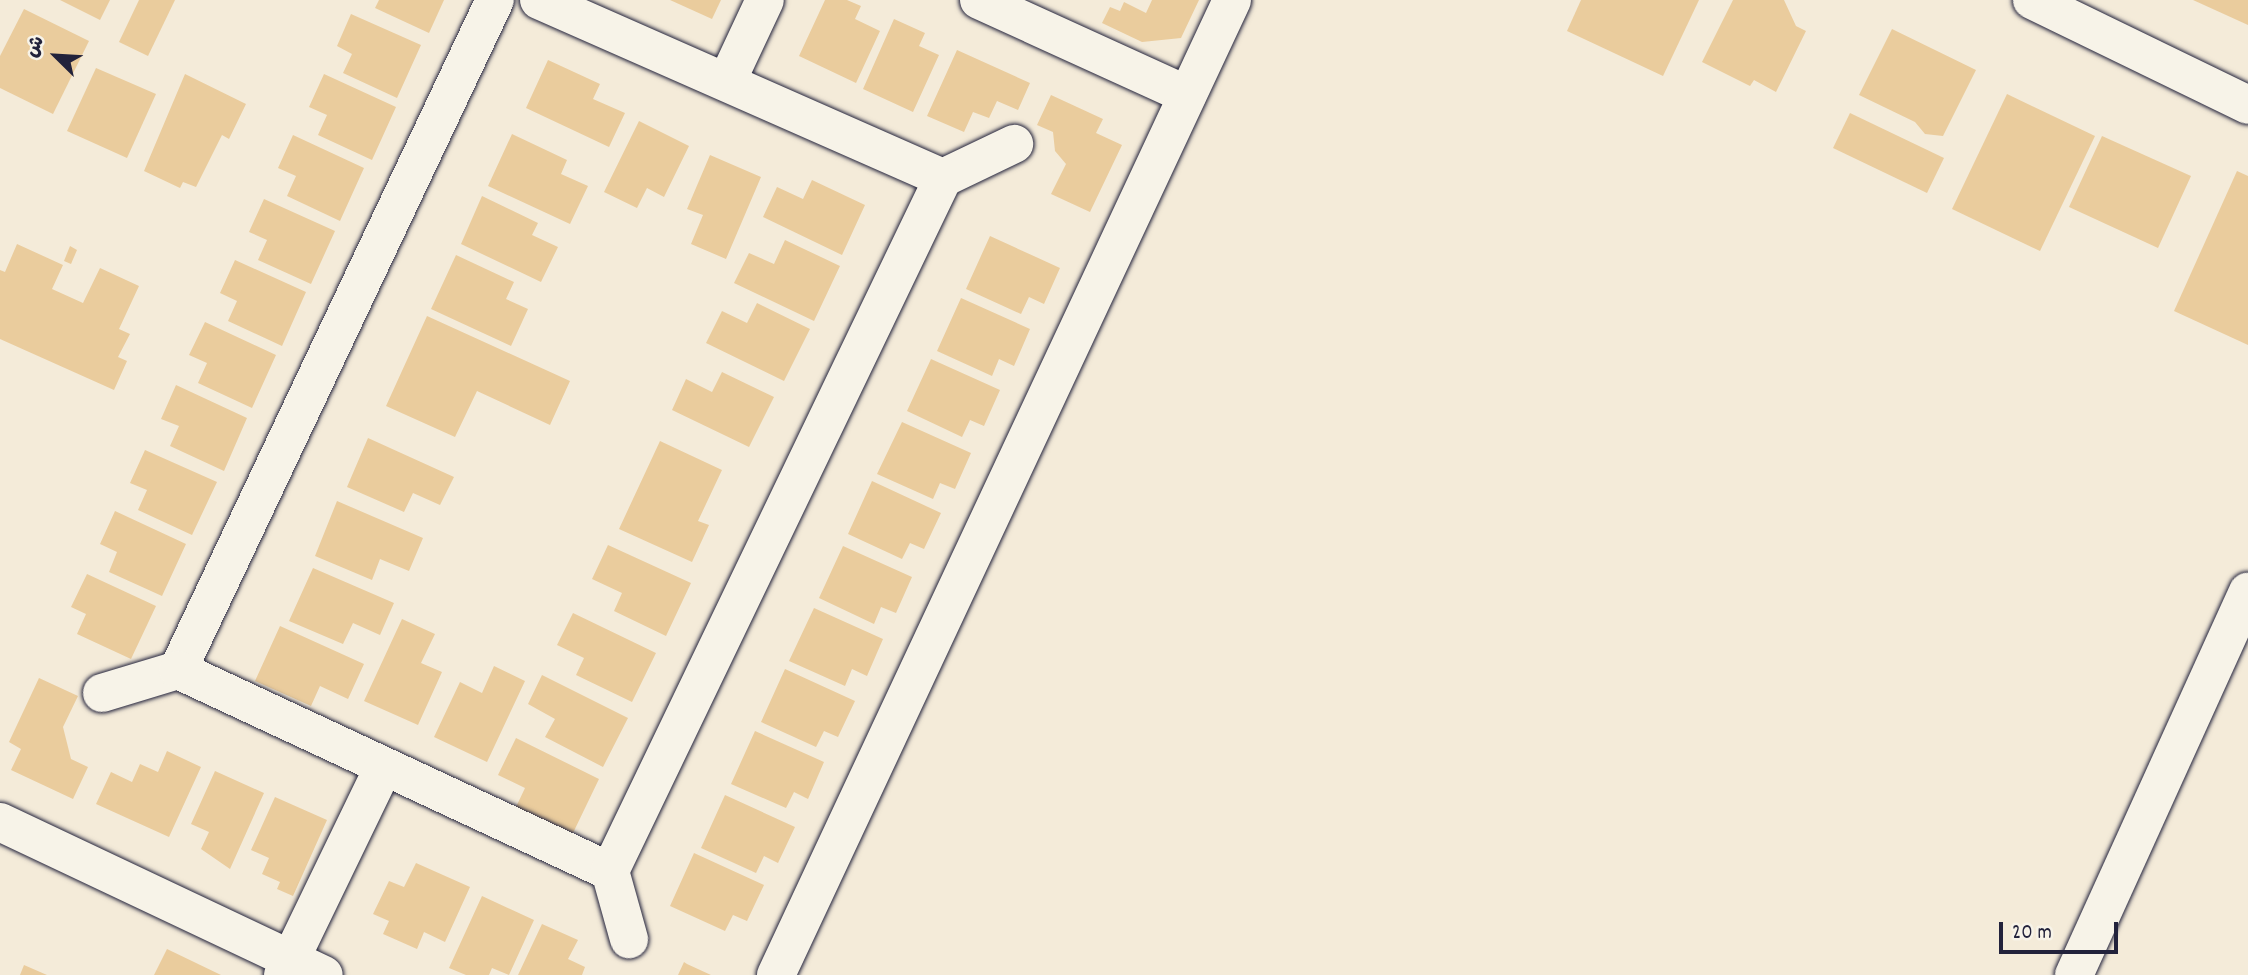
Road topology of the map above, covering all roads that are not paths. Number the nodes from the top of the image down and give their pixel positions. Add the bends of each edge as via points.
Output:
1 (495, 0) edge
2 (539, 0) edge
3 (765, 0) edge
4 (979, 0) edge
5 (1231, 0) edge
6 (2054, 5) edge
7 (727, 81) junction
8 (1186, 95) junction
9 (2248, 105) edge
10 (1014, 144) dead end
11 (943, 178) junction
12 (2248, 592) edge
13 (178, 670) junction
14 (102, 693) dead end
15 (383, 768) junction
16 (0, 822) edge
17 (610, 871) junction
18 (629, 939) dead end
19 (299, 970) edge
20 (776, 975) edge
21 (2074, 975) edge

1 - 13 street
2 - 7 street
3 - 7 street
4 - 8 street
5 - 8 street
6 - 9 street
7 - 11 street
8 - 20 street
10 - 11 street
11 - 17 street
12 - 21 street
13 - 14 street
13 - 15 street
15 - 17 street
15 - 19 street
16 - 19 street
17 - 18 street

